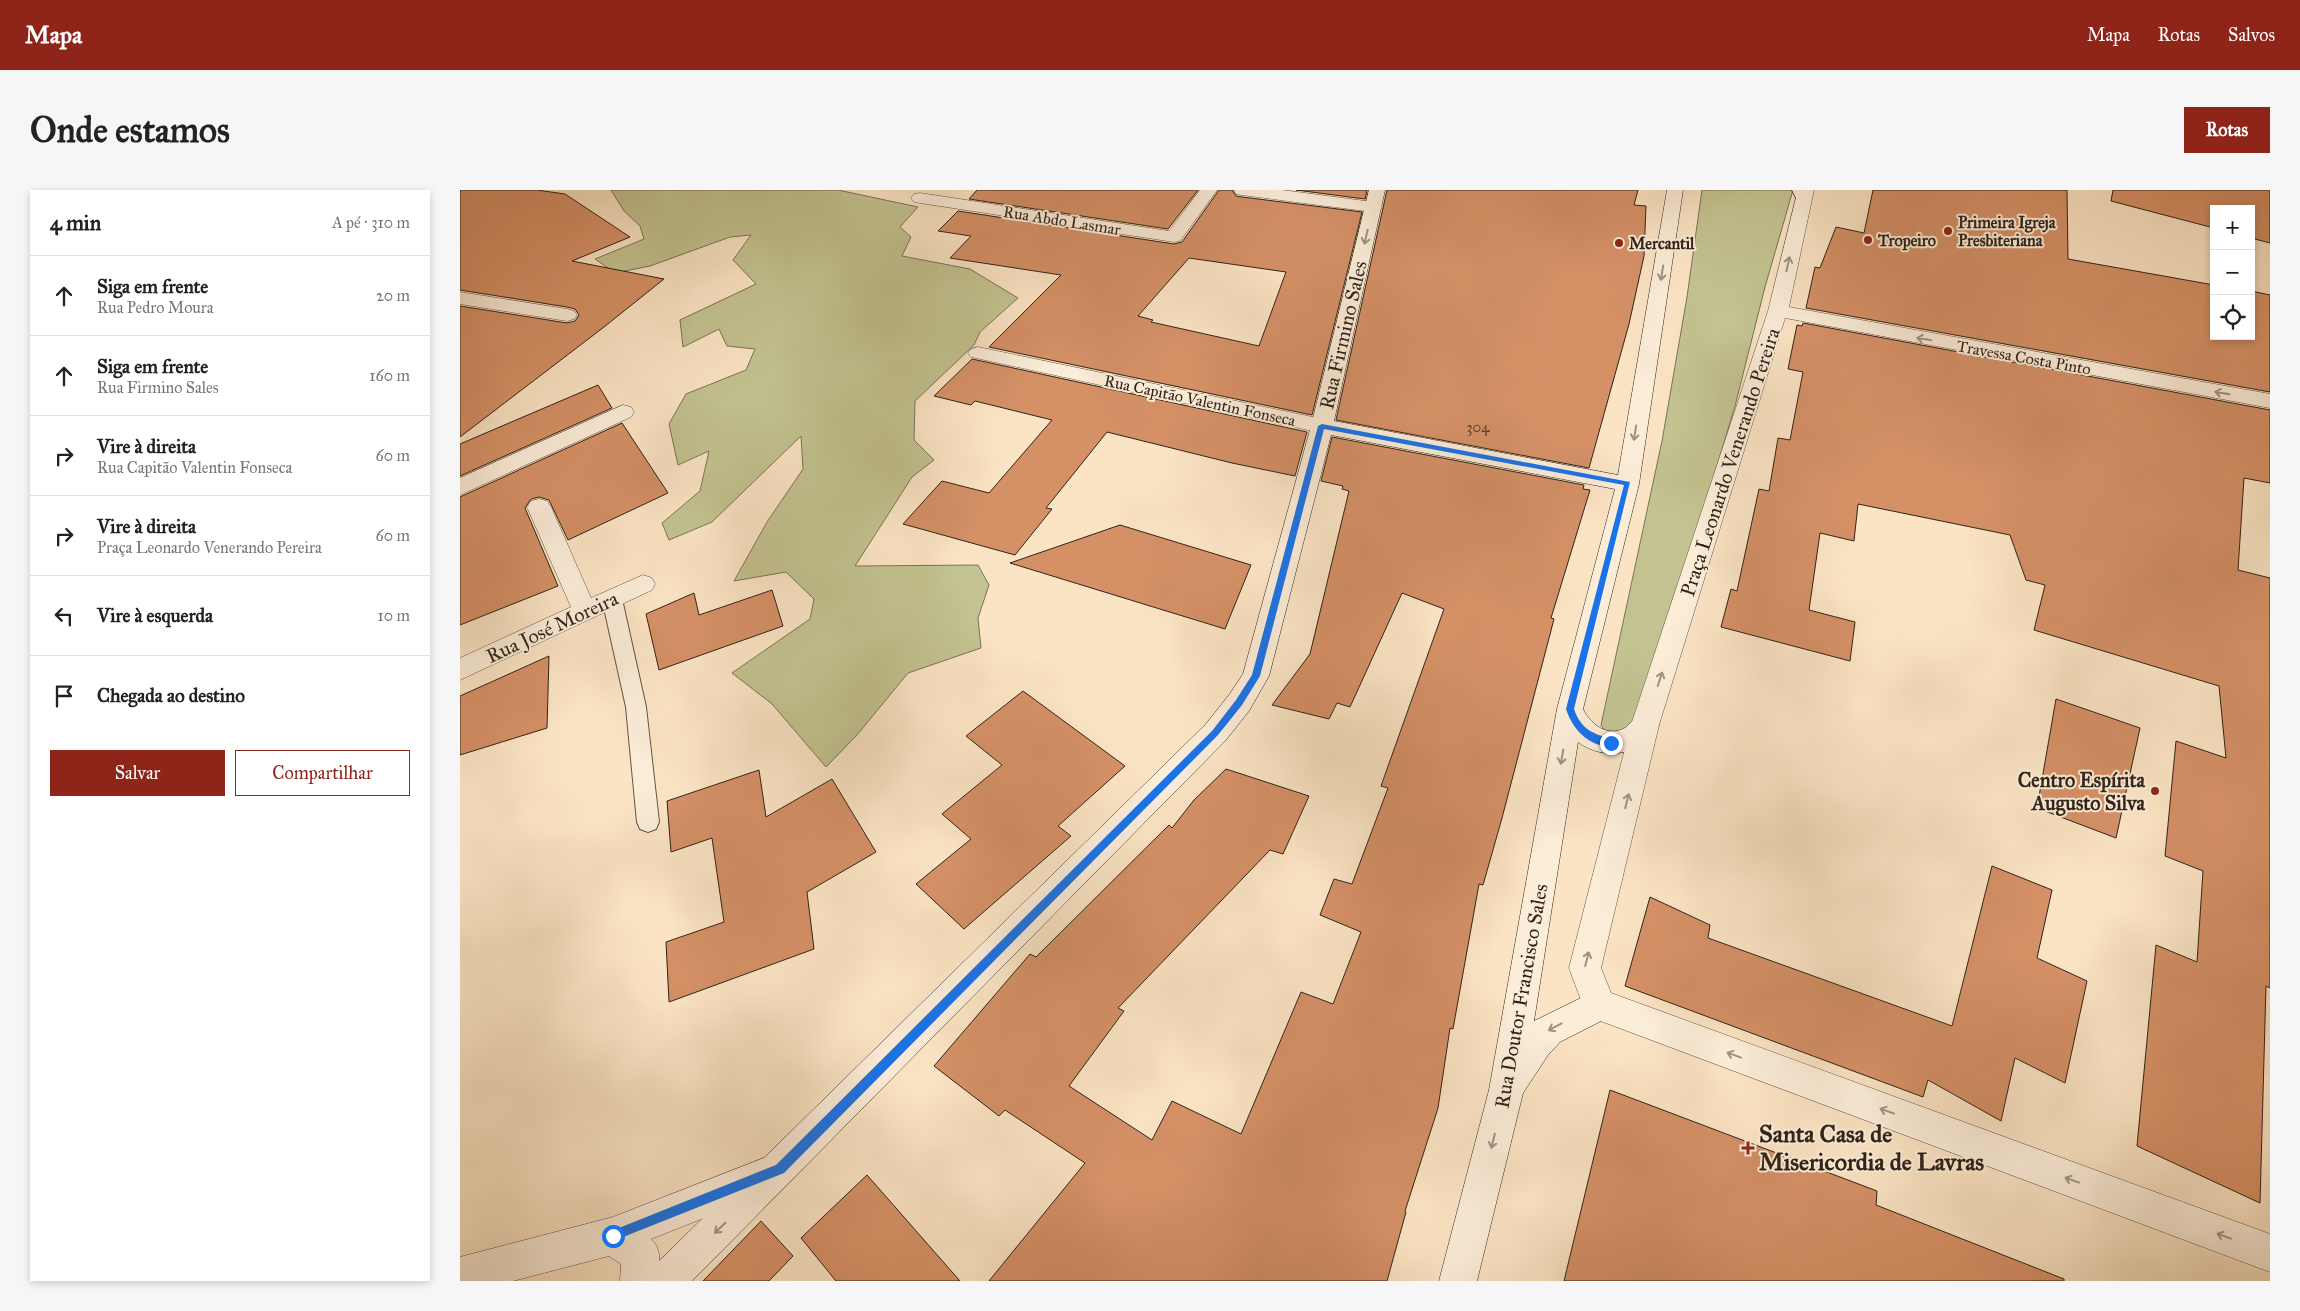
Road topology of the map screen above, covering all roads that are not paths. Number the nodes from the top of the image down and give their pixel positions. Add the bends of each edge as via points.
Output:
1 (1209, 190) edge
2 (1242, 190) edge
3 (1675, 190) edge
4 (1803, 192) edge
5 (920, 198) dead end
6 (1375, 199) edge
7 (460, 298) edge
8 (1778, 311) junction
9 (567, 315) dead end
10 (978, 353) dead end
11 (2270, 401) edge
12 (623, 412) dead end
13 (1322, 426) junction
14 (1628, 484) junction
15 (460, 487) edge
16 (539, 507) dead end
17 (643, 584) dead end
18 (612, 599) junction
19 (585, 611) junction
20 (460, 670) edge
21 (1570, 709) junction
22 (1645, 726) junction
23 (648, 822) dead end
24 (1599, 1005) junction
25 (1506, 1090) junction
26 (780, 1169) junction
27 (613, 1236) junction
28 (2270, 1253) edge
29 (460, 1276) edge
30 (638, 1281) edge
31 (666, 1281) edge
32 (1458, 1281) edge

1 - 5 street, Rua Abdo Lasmar via 1174,237
2 - 6 street
3 -> 14 street
8 -> 4 street, Praça Leonardo Venerando Pereira
6 -> 13 street, Rua Firmino Sales
7 - 9 street
11 -> 8 street, Travessa Costa Pinto
22 -> 8 street, Praça Leonardo Venerando Pereira
10 - 13 street, Rua Capitão Valentin Fonseca
12 - 15 street
13 - 14 street, Rua Capitão Valentin Fonseca
13 - 26 street, Rua Firmino Sales via 1256,676 1239,702 1215,733
14 - 21 street
16 - 19 street
17 - 18 street, Rua José Moreira
18 - 19 street, Rua José Moreira
18 - 23 lane via 636,708
19 - 20 street, Rua José Moreira
21 - 22 street via 1574,722 1583,732 1611,743 1626,741 1638,735
21 -> 25 street, Rua Doutor Francisco Sales
24 -> 22 street via 1585,968
24 -> 25 street via 1548,1030
28 -> 24 street
25 -> 32 street, Rua Doutor Francisco Sales
26 - 27 street
26 -> 31 street, Rua Firmino Sales
27 - 29 street
27 - 30 street via 641,1255

